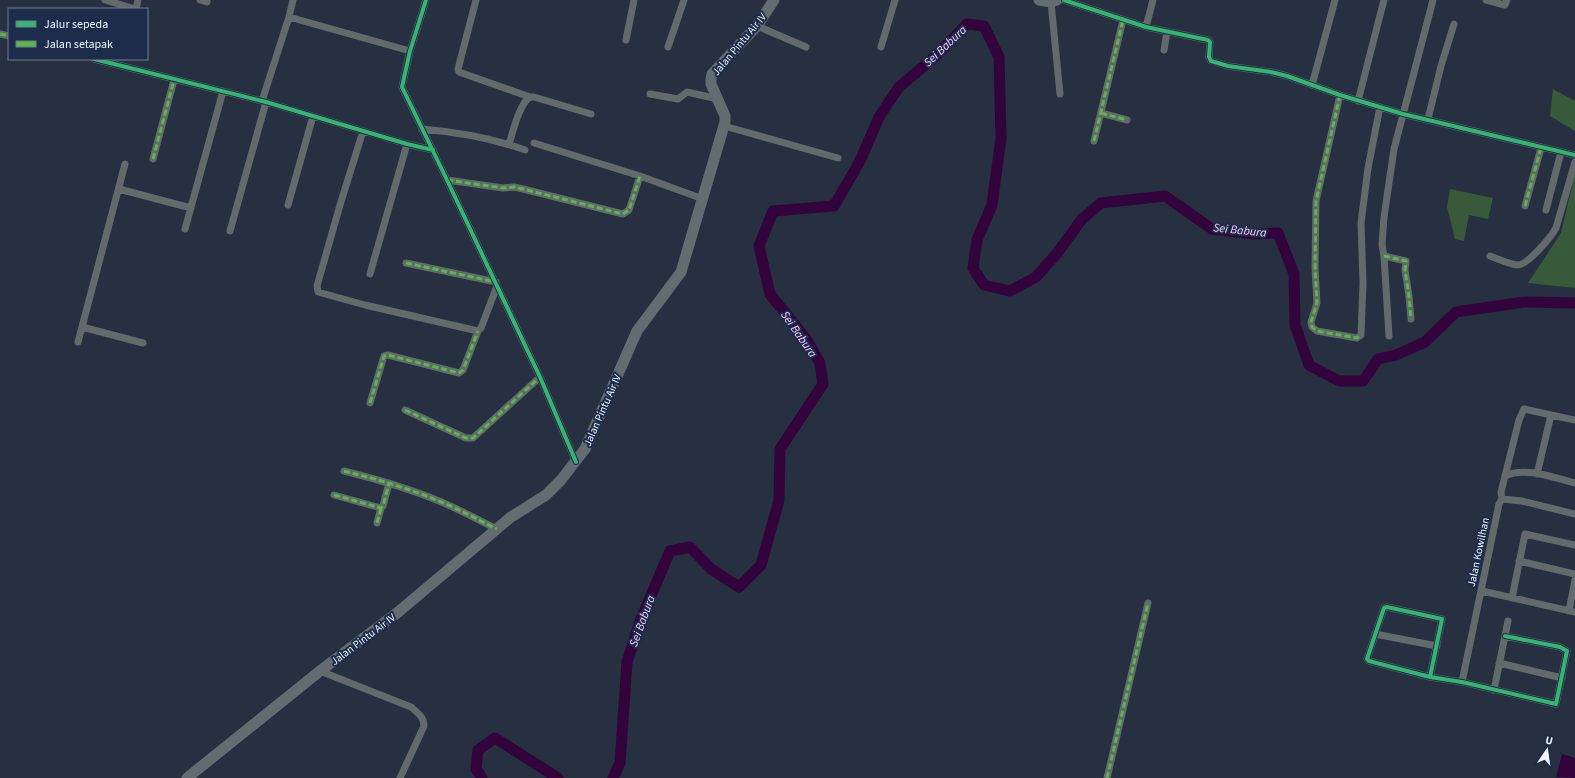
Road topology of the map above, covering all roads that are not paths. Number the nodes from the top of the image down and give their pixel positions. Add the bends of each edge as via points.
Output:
1 (105, 0) edge
2 (292, 0) edge
3 (426, 0) edge
4 (476, 0) edge
5 (634, 0) edge
6 (684, 0) edge
7 (774, 0) edge
8 (895, 0) edge
9 (1040, 0) edge
10 (1064, 0) edge
11 (1153, 0) edge
12 (1335, 0) edge
13 (1384, 0) edge
14 (1433, 0) edge
15 (1486, 0) edge
16 (1506, 0) edge
17 (1054, 1) edge
18 (133, 8) edge
19 (289, 17) junction
20 (1123, 20) junction
21 (1454, 24) dead end
22 (757, 26) junction
23 (1146, 27) junction
24 (1167, 32) junction
25 (626, 40) dead end
26 (668, 47) dead end
27 (806, 47) dead end
28 (881, 47) dead end
29 (1164, 50) dead end
30 (410, 51) junction
31 (103, 60) edge
32 (120, 62) edge
33 (174, 80) junction
34 (1312, 85) junction
35 (223, 91) junction
36 (650, 94) dead end
37 (1060, 94) dead end
38 (1340, 95) junction
39 (530, 97) junction
40 (718, 99) junction
41 (1358, 100) junction
42 (264, 102) junction
43 (1380, 107) junction
44 (1101, 113) junction
45 (591, 114) dead end
46 (1403, 114) junction
47 (313, 116) junction
48 (1428, 119) junction
49 (1126, 120) dead end
50 (724, 126) junction
51 (422, 129) junction
52 (363, 131) junction
53 (1094, 141) dead end
54 (534, 143) dead end
55 (408, 144) junction
56 (509, 144) junction
57 (1541, 148) junction
58 (433, 150) junction
59 (525, 150) dead end
60 (1561, 152) junction
61 (1575, 155) edge
62 (838, 158) dead end
63 (153, 159) dead end
64 (1575, 162) edge
65 (125, 164) dead end
66 (640, 176) junction
67 (447, 180) junction
68 (119, 189) junction
69 (703, 198) junction
70 (288, 205) dead end
71 (1526, 206) dead end
72 (190, 208) junction
73 (1546, 210) dead end
74 (185, 229) dead end
75 (230, 232) dead end
76 (1384, 256) junction
77 (1490, 256) dead end
78 (406, 263) dead end
79 (370, 274) dead end
80 (497, 284) junction
81 (1411, 319) dead end
82 (82, 327) junction
83 (478, 331) junction
84 (1389, 336) dead end
85 (78, 342) dead end
86 (143, 343) dead end
87 (540, 377) junction
88 (370, 403) dead end
89 (405, 410) dead end
90 (1551, 415) junction
91 (1575, 420) edge
92 (576, 462) junction
93 (344, 471) dead end
94 (1537, 474) junction
95 (1505, 476) junction
96 (1575, 482) edge
97 (390, 483) junction
98 (334, 495) dead end
99 (1502, 500) junction
100 (381, 508) junction
101 (1575, 514) edge
102 (377, 523) dead end
103 (497, 529) junction
104 (1575, 545) edge
105 (1519, 561) junction
106 (1575, 574) edge
107 (1575, 580) edge
108 (1482, 591) junction
109 (1512, 598) junction
110 (1148, 603) dead end
111 (1572, 611) edge
112 (1508, 621) dead end
113 (1375, 634) junction
114 (1505, 636) junction
115 (1437, 646) junction
116 (1499, 663) junction
117 (320, 671) junction
118 (1430, 677) junction
119 (1562, 678) junction
120 (1462, 682) junction
121 (1494, 690) junction
122 (187, 778) edge
123 (400, 778) edge
124 (1107, 778) edge

1 - 18 street
2 - 19 street
3 - 30 street
4 - 39 street via 459,72
5 - 25 street
6 - 26 street
7 - 22 main road, Jalan Pintu Air IV
8 - 28 street
9 - 17 main road
10 - 20 street
11 - 23 street
12 - 34 street
13 - 41 street
14 - 46 street
15 - 16 street via 1505,5
17 - 37 street
19 - 30 street
19 - 42 street
20 - 23 street
20 - 44 street
21 - 48 street
22 - 27 street
22 - 40 main road, Jalan Pintu Air IV via 712,74 711,84
23 - 24 street
24 - 29 street
24 - 34 street via 1208,40 1211,61 1271,72
30 - 51 street via 402,87
31 - 32 street
32 - 33 street
33 - 35 street
33 - 63 street
34 - 38 street
35 - 42 street
35 - 72 street
36 - 40 street via 678,99 687,92
38 - 41 street
38 - 43 street via 1316,202 1317,303 1310,322 1317,331 1357,338 1361,335 1361,224 1368,168
39 - 45 street
39 - 56 street via 515,123
40 - 50 main road, Jalan Pintu Air IV via 725,116
41 - 43 street
42 - 47 street
42 - 75 street
43 - 46 street
44 - 49 street
44 - 53 street
46 - 48 street
46 - 76 street via 1394,149 1384,217
47 - 52 street
47 - 70 street
48 - 57 street
50 - 62 street
50 - 69 main road, Jalan Pintu Air IV
51 - 56 street via 450,131
51 - 58 street
52 - 55 street
52 - 83 street via 319,279 318,292
54 - 66 street
55 - 58 street
55 - 79 street
56 - 59 street
57 - 60 street
57 - 71 street
58 - 67 street
60 - 61 street
60 - 73 street
64 - 77 street via 1556,228 1551,237 1522,264 1516,265
65 - 68 street
66 - 67 street via 629,210 624,214 523,188 503,188
66 - 69 street
67 - 80 street
68 - 72 street
68 - 82 street
69 - 92 main road, Jalan Pintu Air IV via 680,275 637,331 585,449
72 - 74 street
76 - 81 street via 1406,261
76 - 84 street
78 - 80 street
80 - 83 street
80 - 87 street
82 - 85 street
82 - 86 street
83 - 88 street via 463,370 459,373 384,356
87 - 89 street via 472,438 466,438
87 - 92 street
90 - 91 street
90 - 94 street
90 - 95 street, Jalan Kowilhan via 1523,410
92 - 103 main road, Jalan Pintu Air IV via 546,495
93 - 97 street
94 - 95 street via 1517,472
94 - 96 street
95 - 99 street, Jalan Kowilhan
97 - 100 street
97 - 103 street via 438,500
98 - 100 street
99 - 101 street via 1522,501
99 - 108 street, Jalan Kowilhan
100 - 102 street
103 - 117 main road, Jalan Pintu Air IV via 397,613
104 - 105 street via 1526,533
105 - 106 street
105 - 109 street
107 - 111 street
108 - 109 street
108 - 120 street, Jalan Kowilhan
109 - 111 street
110 - 124 street
112 - 114 street
113 - 115 street
113 - 115 street via 1382,610 1387,607 1442,619
113 - 118 street via 1369,661
114 - 116 street
114 - 119 street via 1564,648 1567,651
115 - 118 street
116 - 119 street
116 - 121 street
117 - 122 main road, Jalan Pintu Air IV
117 - 123 street via 411,707 420,715 424,726
118 - 120 street
119 - 121 street via 1557,703 1554,705
120 - 121 street

